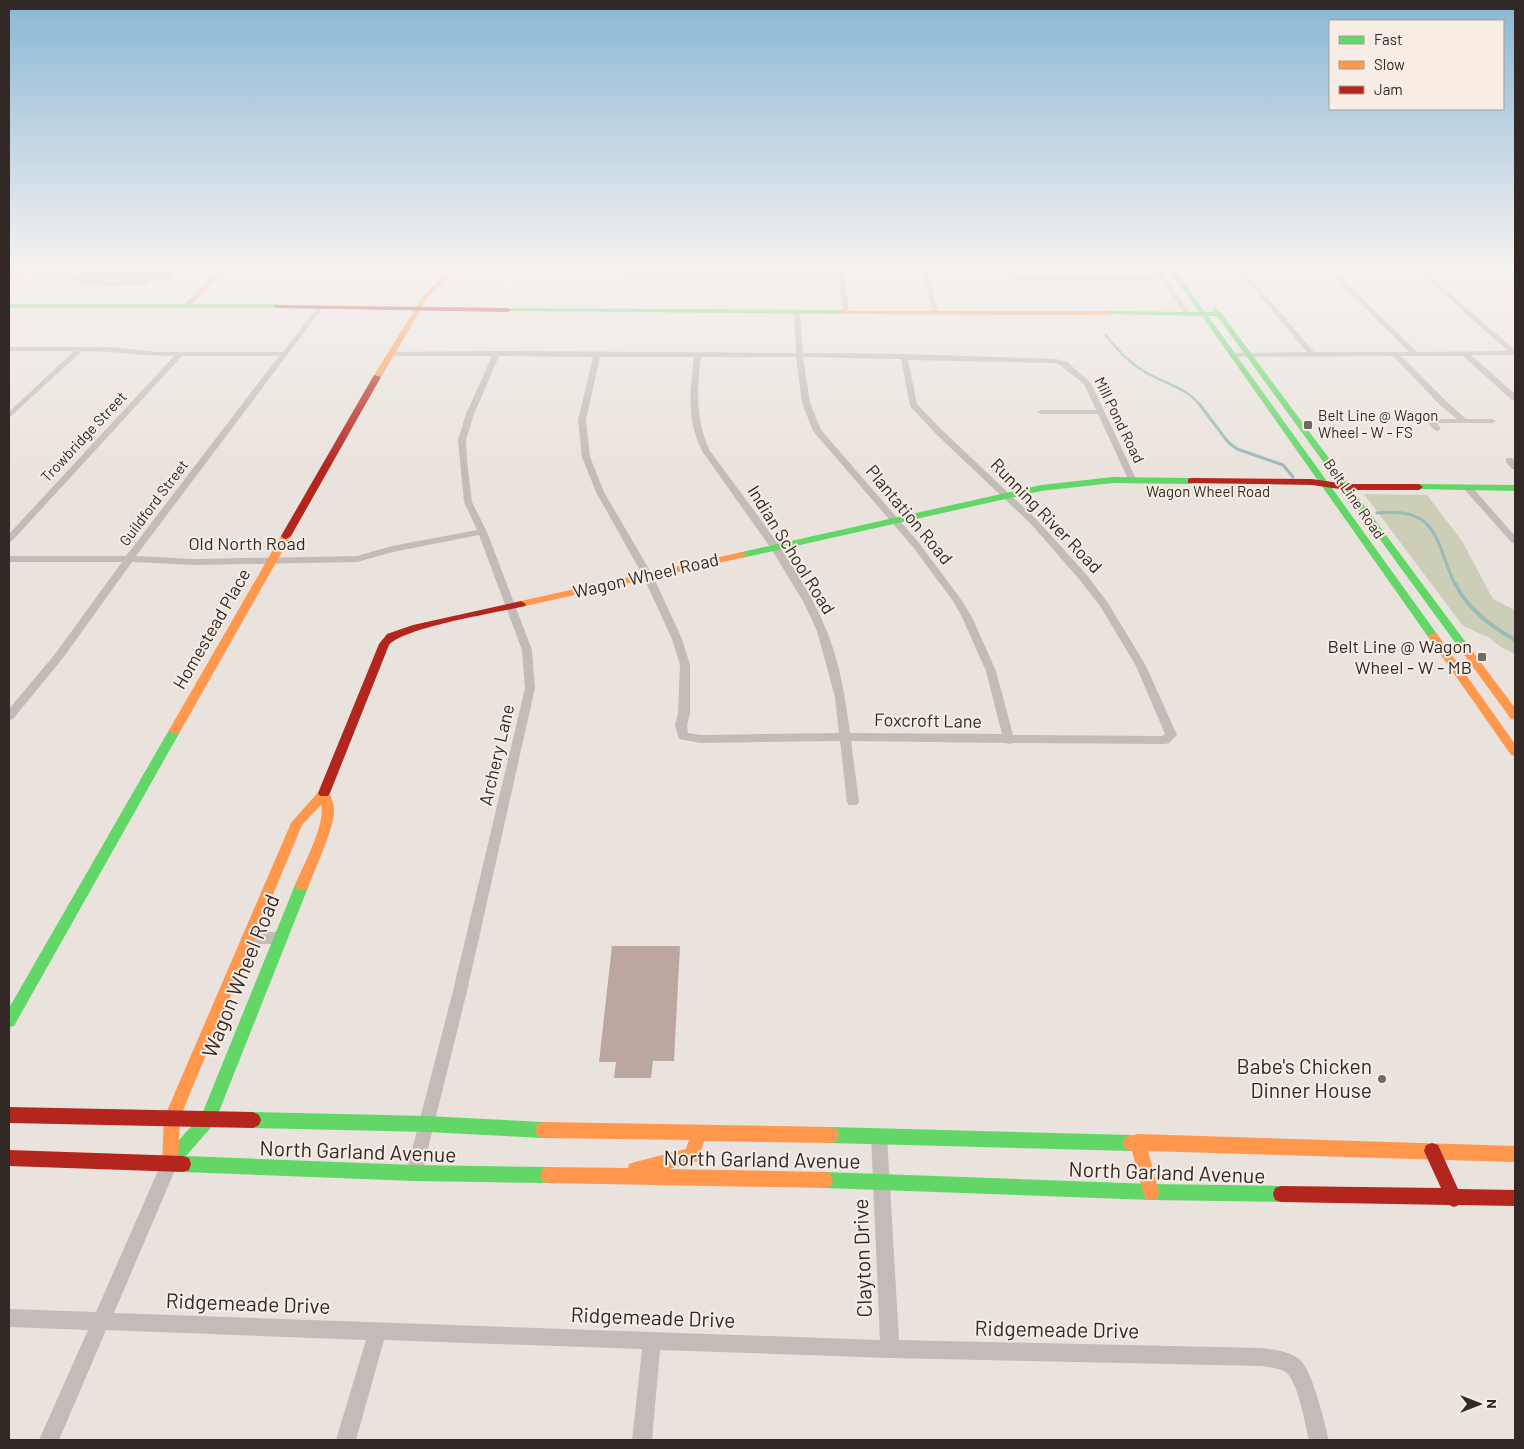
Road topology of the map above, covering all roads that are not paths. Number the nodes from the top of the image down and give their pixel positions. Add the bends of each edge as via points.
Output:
1 (301, 332) edge
2 (403, 332) edge
3 (799, 332) edge
4 (1216, 332) edge
5 (1232, 332) edge
6 (1293, 332) edge
7 (1392, 332) edge
8 (1490, 332) edge
9 (9, 349) edge
10 (80, 349) junction
11 (1464, 353) junction
12 (1515, 353) edge
13 (180, 354) junction
14 (284, 354) junction
15 (391, 354) junction
16 (497, 354) junction
17 (1312, 354) junction
18 (1395, 354) junction
19 (1415, 354) junction
20 (597, 355) junction
21 (698, 355) junction
22 (801, 355) junction
23 (1233, 355) junction
24 (1249, 355) junction
25 (904, 356) junction
26 (1515, 398) edge
27 (1041, 412) dead end
28 (1102, 412) junction
29 (9, 416) edge
30 (1277, 417) junction
31 (1295, 417) junction
32 (1463, 420) junction
33 (1492, 421) dead end
34 (1437, 429) dead end
35 (1509, 460) dead end
36 (1515, 467) edge
37 (1133, 480) junction
38 (1261, 481) junction
39 (1323, 482) junction
40 (1070, 485) junction
41 (1346, 487) junction
42 (1468, 488) junction
43 (1515, 488) edge
44 (1138, 492) junction
45 (1268, 492) junction
46 (1330, 492) junction
47 (1007, 495) junction
48 (895, 521) junction
49 (482, 532) junction
50 (9, 540) edge
51 (1515, 541) edge
52 (774, 547) junction
53 (9, 559) edge
54 (129, 559) junction
55 (271, 561) junction
56 (648, 576) junction
57 (510, 607) junction
58 (1473, 693) junction
59 (1498, 693) junction
60 (9, 716) edge
61 (1515, 716) edge
62 (1171, 735) joint
63 (846, 737) junction
64 (1009, 740) junction
65 (1515, 752) edge
66 (324, 794) junction
67 (853, 802) dead end
68 (248, 938) junction
69 (280, 938) junction
70 (9, 1022) edge
71 (9, 1115) edge
72 (172, 1118) junction
73 (208, 1119) junction
74 (427, 1124) junction
75 (700, 1132) junction
76 (879, 1136) junction
77 (1138, 1142) junction
78 (1432, 1151) junction
79 (1515, 1154) edge
80 (9, 1158) edge
81 (170, 1163) junction
82 (414, 1173) junction
83 (616, 1175) junction
84 (882, 1181) junction
85 (1151, 1192) junction
86 (1515, 1198) edge
87 (1454, 1199) junction
88 (9, 1318) edge
89 (102, 1321) junction
90 (378, 1330) junction
91 (652, 1341) junction
92 (890, 1349) junction
93 (50, 1440) edge
94 (346, 1440) edge
95 (642, 1440) edge
96 (1319, 1440) edge

1 - 14 street, Guildford Street
2 - 15 street, Homestead Place
3 - 22 street, Plantation Road
4 - 23 street, Belt Line Road
5 - 24 street, Belt Line Road
6 - 17 street
7 - 19 street
8 - 12 street
9 - 10 street
10 - 13 street
10 - 29 street
11 - 12 street
11 - 19 street
11 - 26 street
13 - 14 street
13 - 50 street, Trowbridge Street
14 - 54 street, Guildford Street
15 - 16 street, Mill Pond Road
15 - 55 street, Homestead Place
16 - 20 street, Mill Pond Road
16 - 49 street, Archery Lane via 462,440 468,502
17 - 18 street
17 - 24 street
18 - 19 street
18 - 32 street
20 - 21 street, Mill Pond Road
20 - 56 street via 582,420 586,457 600,492
21 - 22 street, Mill Pond Road
21 - 52 street, Indian School Road via 693,407 697,435
22 - 25 street, Mill Pond Road
22 - 48 street, Plantation Road via 805,400 811,421
23 - 24 street
23 - 30 street, Belt Line Road
24 - 31 street, Belt Line Road
25 - 28 street, Mill Pond Road via 1056,361 1087,383
25 - 47 street, Running River Road via 913,404 930,424
27 - 28 street
28 - 37 street, Mill Pond Road
30 - 31 street
30 - 39 street, Belt Line Road
31 - 41 street, Belt Line Road
32 - 33 street
32 - 34 street via 1431,421
35 - 36 street
37 - 38 street, Wagon Wheel Road
37 - 40 street, Wagon Wheel Road
37 - 44 street
38 - 39 street, Wagon Wheel Road
38 - 45 street
39 - 41 street, Wagon Wheel Road
39 - 46 street, Belt Line Road
40 - 44 street, Wagon Wheel Road
40 - 47 street, Wagon Wheel Road
41 - 42 street, Wagon Wheel Road
41 - 46 street, Wagon Wheel Road
41 - 59 street, Belt Line Road
42 - 43 street, Wagon Wheel Road
42 - 51 street
44 - 45 street, Wagon Wheel Road
45 - 46 street, Wagon Wheel Road
46 - 58 street, Belt Line Road
47 - 48 street, Wagon Wheel Road
47 - 62 street, Running River Road via 1072,562 1112,613 1140,662
48 - 52 street, Wagon Wheel Road
48 - 64 street, Plantation Road via 932,565 967,617 991,671
49 - 55 street, Old North Road via 357,559
49 - 57 street, Archery Lane
52 - 56 street, Wagon Wheel Road
52 - 63 street, Indian School Road via 809,603 822,631 840,697
53 - 54 street, Old North Road
54 - 55 street, Old North Road
54 - 60 street, Guildford Street via 59,656
55 - 70 street, Homestead Place
56 - 57 street, Wagon Wheel Road
56 - 63 street, Foxcroft Lane via 677,638 685,665 683,736 701,739
57 - 66 street, Wagon Wheel Road via 417,627 391,636 384,644
57 - 74 street, Archery Lane via 527,650 530,688
58 - 59 street
58 - 65 street, Belt Line Road
59 - 61 street, Belt Line Road
62 - 64 street, Foxcroft Lane via 1165,740
63 - 64 street, Foxcroft Lane
63 - 67 street, Indian School Road
66 - 68 street, Wagon Wheel Road via 296,824
66 - 69 street, Wagon Wheel Road via 328,809 325,826
68 - 69 street
68 - 72 street, Wagon Wheel Road
69 - 73 street, Wagon Wheel Road
71 - 72 street, North Garland Avenue
72 - 73 street, North Garland Avenue
72 - 81 street, Wagon Wheel Road
73 - 74 street, North Garland Avenue
73 - 81 street, Wagon Wheel Road
74 - 75 street, North Garland Avenue via 540,1130
74 - 82 street, Archery Lane
75 - 76 street, North Garland Avenue
75 - 83 street via 692,1154
76 - 77 street, North Garland Avenue
76 - 84 street, Clayton Drive
77 - 78 street, North Garland Avenue
77 - 85 street
78 - 79 street, North Garland Avenue
78 - 87 street
80 - 81 street, North Garland Avenue
81 - 82 street, North Garland Avenue
81 - 89 street, Wagon Wheel Road
82 - 83 street, North Garland Avenue
83 - 84 street, North Garland Avenue
84 - 85 street, North Garland Avenue
84 - 92 street, Clayton Drive
85 - 87 street, North Garland Avenue
86 - 87 street, North Garland Avenue
88 - 89 street, Ridgemeade Drive
89 - 90 street, Ridgemeade Drive
89 - 93 street, Wagon Wheel Road
90 - 91 street, Ridgemeade Drive
90 - 94 street
91 - 92 street, Ridgemeade Drive
91 - 95 street
92 - 96 street, Ridgemeade Drive via 1261,1357 1285,1362 1294,1367 1302,1381

